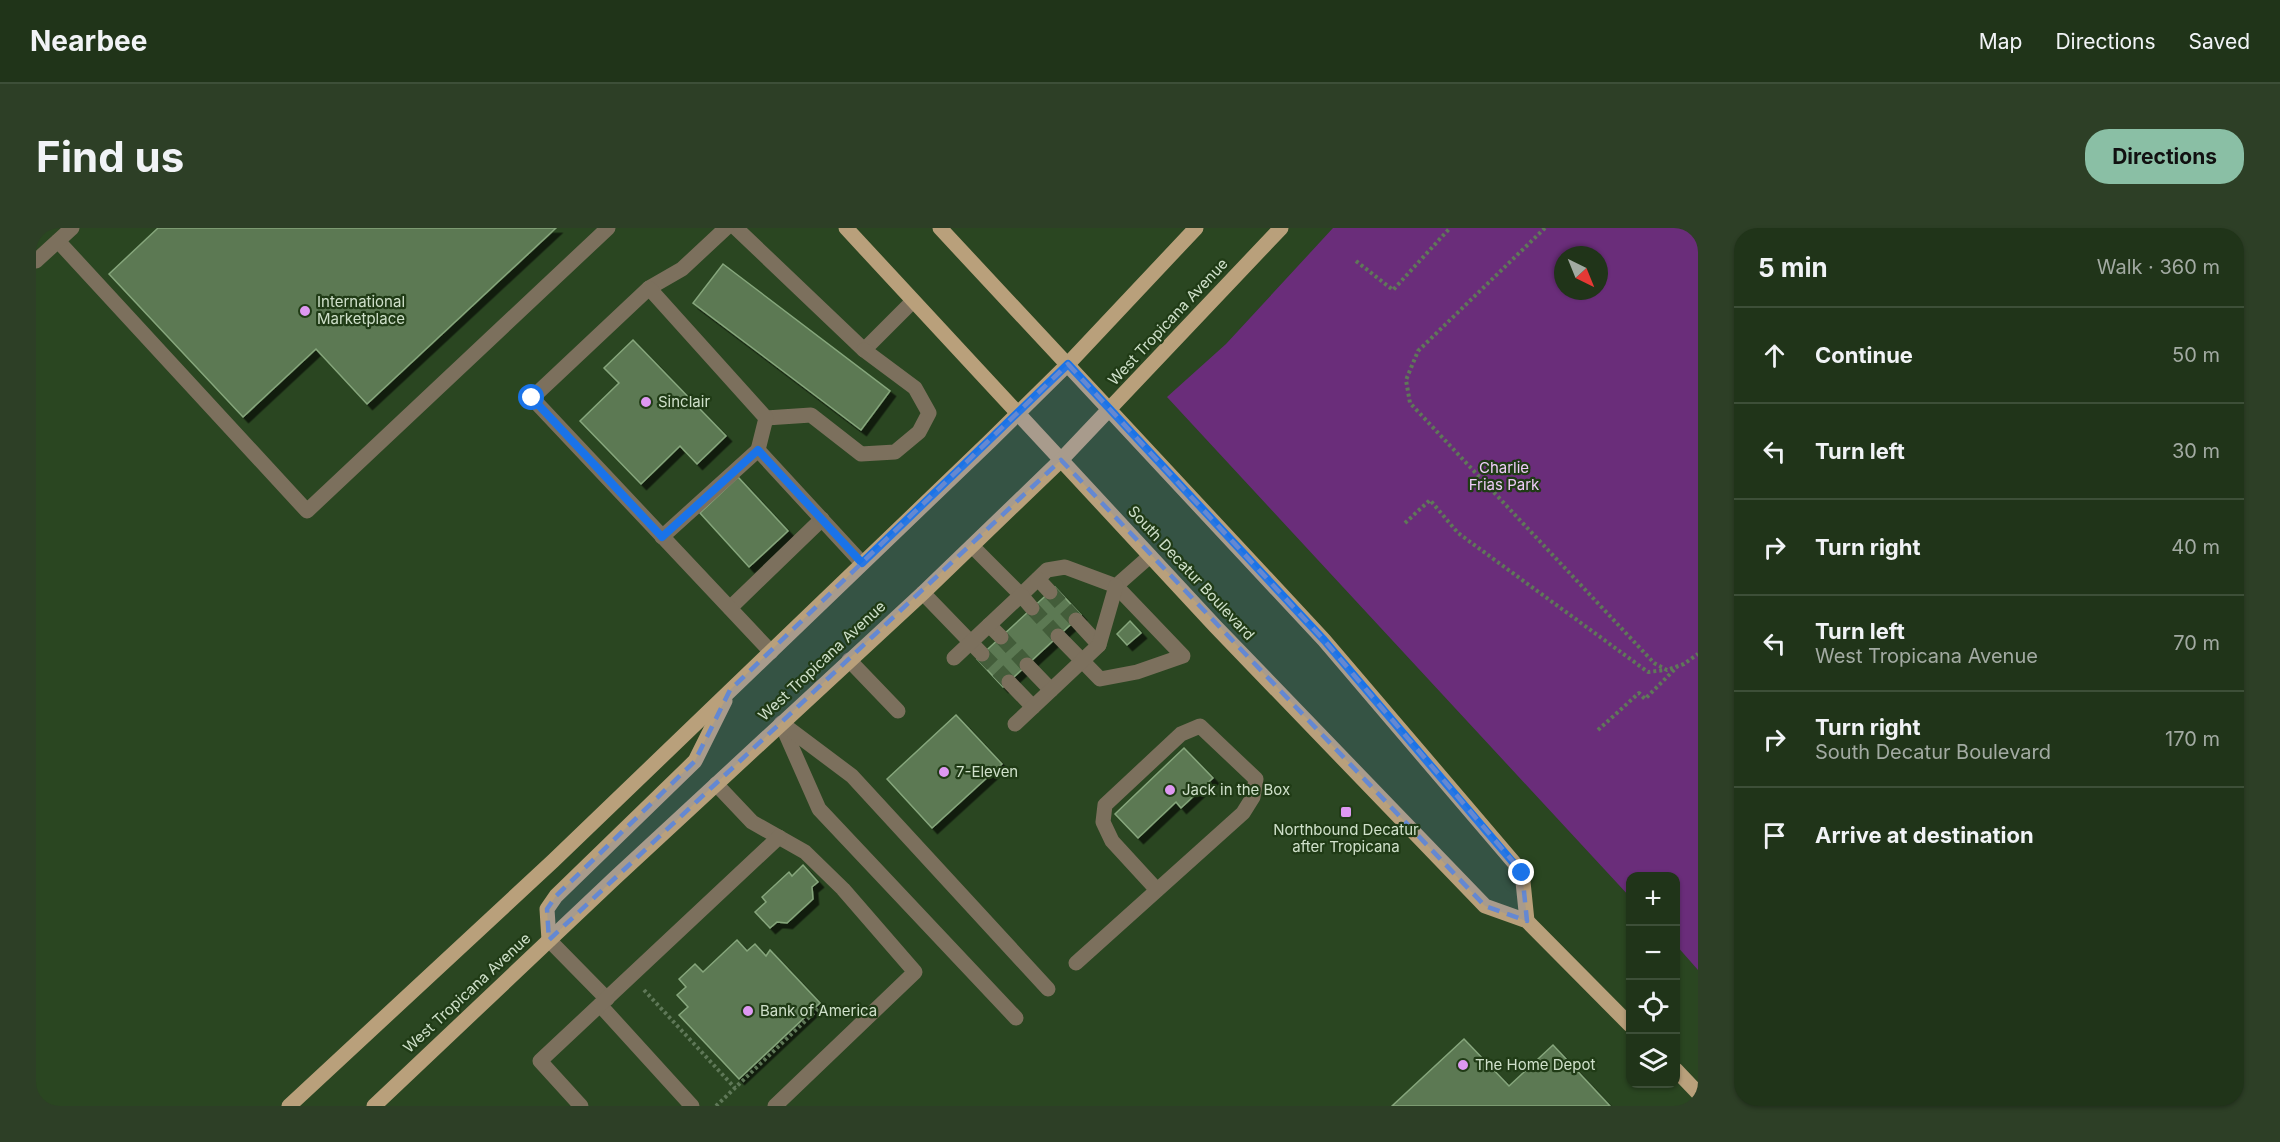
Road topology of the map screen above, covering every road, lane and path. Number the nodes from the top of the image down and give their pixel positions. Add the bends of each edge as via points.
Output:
1 (72, 228) edge
2 (608, 228) edge
3 (726, 228) edge
4 (736, 228) edge
5 (846, 228) edge
6 (940, 228) edge
7 (1196, 228) edge
8 (1281, 228) edge
9 (1450, 228) edge
10 (1545, 228) edge
11 (58, 241) junction
12 (36, 261) edge
13 (1356, 261) dead end
14 (649, 288) junction
15 (913, 301) junction
16 (864, 350) junction
17 (1068, 364) junction
18 (1110, 410) junction
19 (1017, 414) junction
20 (766, 418) junction
21 (758, 450) junction
22 (1061, 460) junction
23 (822, 519) junction
24 (1405, 523) dead end
25 (662, 537) junction
26 (972, 546) junction
27 (1150, 556) junction
28 (862, 563) junction
29 (1038, 579) junction
30 (1116, 586) junction
31 (1050, 592) tunnel mouth
32 (923, 593) junction
33 (1021, 595) junction
34 (730, 608) junction
35 (1032, 608) tunnel mouth
36 (1076, 620) tunnel mouth
37 (989, 624) junction
38 (1058, 636) tunnel mouth
39 (1001, 637) tunnel mouth
40 (971, 642) junction
41 (1099, 645) junction
42 (771, 651) junction
43 (982, 654) tunnel mouth
44 (1698, 654) edge
45 (954, 658) dead end
46 (849, 660) junction
47 (1082, 661) junction
48 (1027, 665) tunnel mouth
49 (1677, 666) junction
50 (1667, 670) junction
51 (1008, 682) tunnel mouth
52 (730, 690) junction
53 (1051, 690) junction
54 (1033, 707) junction
55 (898, 711) dead end
56 (782, 723) junction
57 (1015, 724) dead end
58 (1598, 730) dead end
59 (716, 784) junction
60 (779, 837) junction
61 (1157, 890) junction
62 (1527, 921) junction
63 (549, 940) junction
64 (1076, 963) dead end
65 (631, 976) junction
66 (1048, 988) dead end
67 (603, 1002) junction
68 (820, 1007) dead end
69 (1016, 1018) dead end
70 (1626, 1021) edge
71 (1680, 1074) edge
72 (735, 1088) junction
73 (1698, 1093) edge
74 (289, 1106) edge
75 (374, 1106) edge
76 (581, 1106) edge
77 (692, 1106) edge
78 (716, 1106) edge
79 (775, 1106) edge

1 - 11 street
2 - 11 street via 307,511
3 - 14 street via 682,269
4 - 16 street
5 - 15 main road, South Decatur Boulevard
6 - 17 main road
7 - 17 main road
8 - 18 main road, West Tropicana Avenue
9 - 13 path via 1393,290
10 - 50 path via 1418,351 1406,380 1410,403 1654,663
11 - 12 street
14 - 20 street
14 - 25 street via 532,398
15 - 16 street
15 - 19 main road, South Decatur Boulevard
16 - 20 street via 915,388 929,413 919,432 895,452 861,454 811,415
17 - 18 main road
17 - 19 main road
18 - 22 main road, West Tropicana Avenue
18 - 62 main road via 1324,640 1522,873
19 - 22 main road, South Decatur Boulevard
19 - 28 main road
20 - 21 street
21 - 23 street
21 - 25 street
22 - 26 main road, West Tropicana Avenue
22 - 27 main road, South Decatur Boulevard
23 - 28 street
23 - 34 street
24 - 50 path via 1430,500 1458,534 1648,672
25 - 34 street
26 - 32 main road, West Tropicana Avenue
26 - 33 street
27 - 30 street
27 - 62 main road, South Decatur Boulevard via 1485,906
28 - 42 main road
29 - 30 street via 1047,570 1065,567
29 - 31 street
29 - 33 street
30 - 41 street
30 - 47 street via 1183,656 1137,672 1100,679
32 - 40 street
32 - 46 main road, West Tropicana Avenue
33 - 35 street
33 - 37 street
34 - 42 street
36 - 41 street
37 - 39 street
37 - 40 street
38 - 47 street
40 - 43 street
40 - 45 street
41 - 47 street
42 - 52 main road
44 - 49 path
46 - 55 street
46 - 56 main road, West Tropicana Avenue
47 - 53 street
48 - 53 street
49 - 50 path
49 - 58 path via 1645,699 1639,693
51 - 54 street
52 - 63 main road via 695,761 556,896 547,909
52 - 74 main road
53 - 54 street
54 - 57 street
56 - 59 main road, West Tropicana Avenue
56 - 66 street via 852,776
56 - 69 street via 819,809
59 - 60 street via 752,822
59 - 63 main road, West Tropicana Avenue
60 - 65 street
60 - 79 street via 805,852 843,889 915,972
61 - 61 street via 1243,813 1254,797 1256,779 1200,726 1181,734 1104,805 1103,822 1112,841
61 - 64 street
62 - 70 main road, South Decatur Boulevard
63 - 67 street
63 - 75 main road, West Tropicana Avenue
65 - 67 street
65 - 72 path
67 - 76 street via 540,1061
67 - 77 street
68 - 72 path
71 - 73 main road
72 - 78 path

